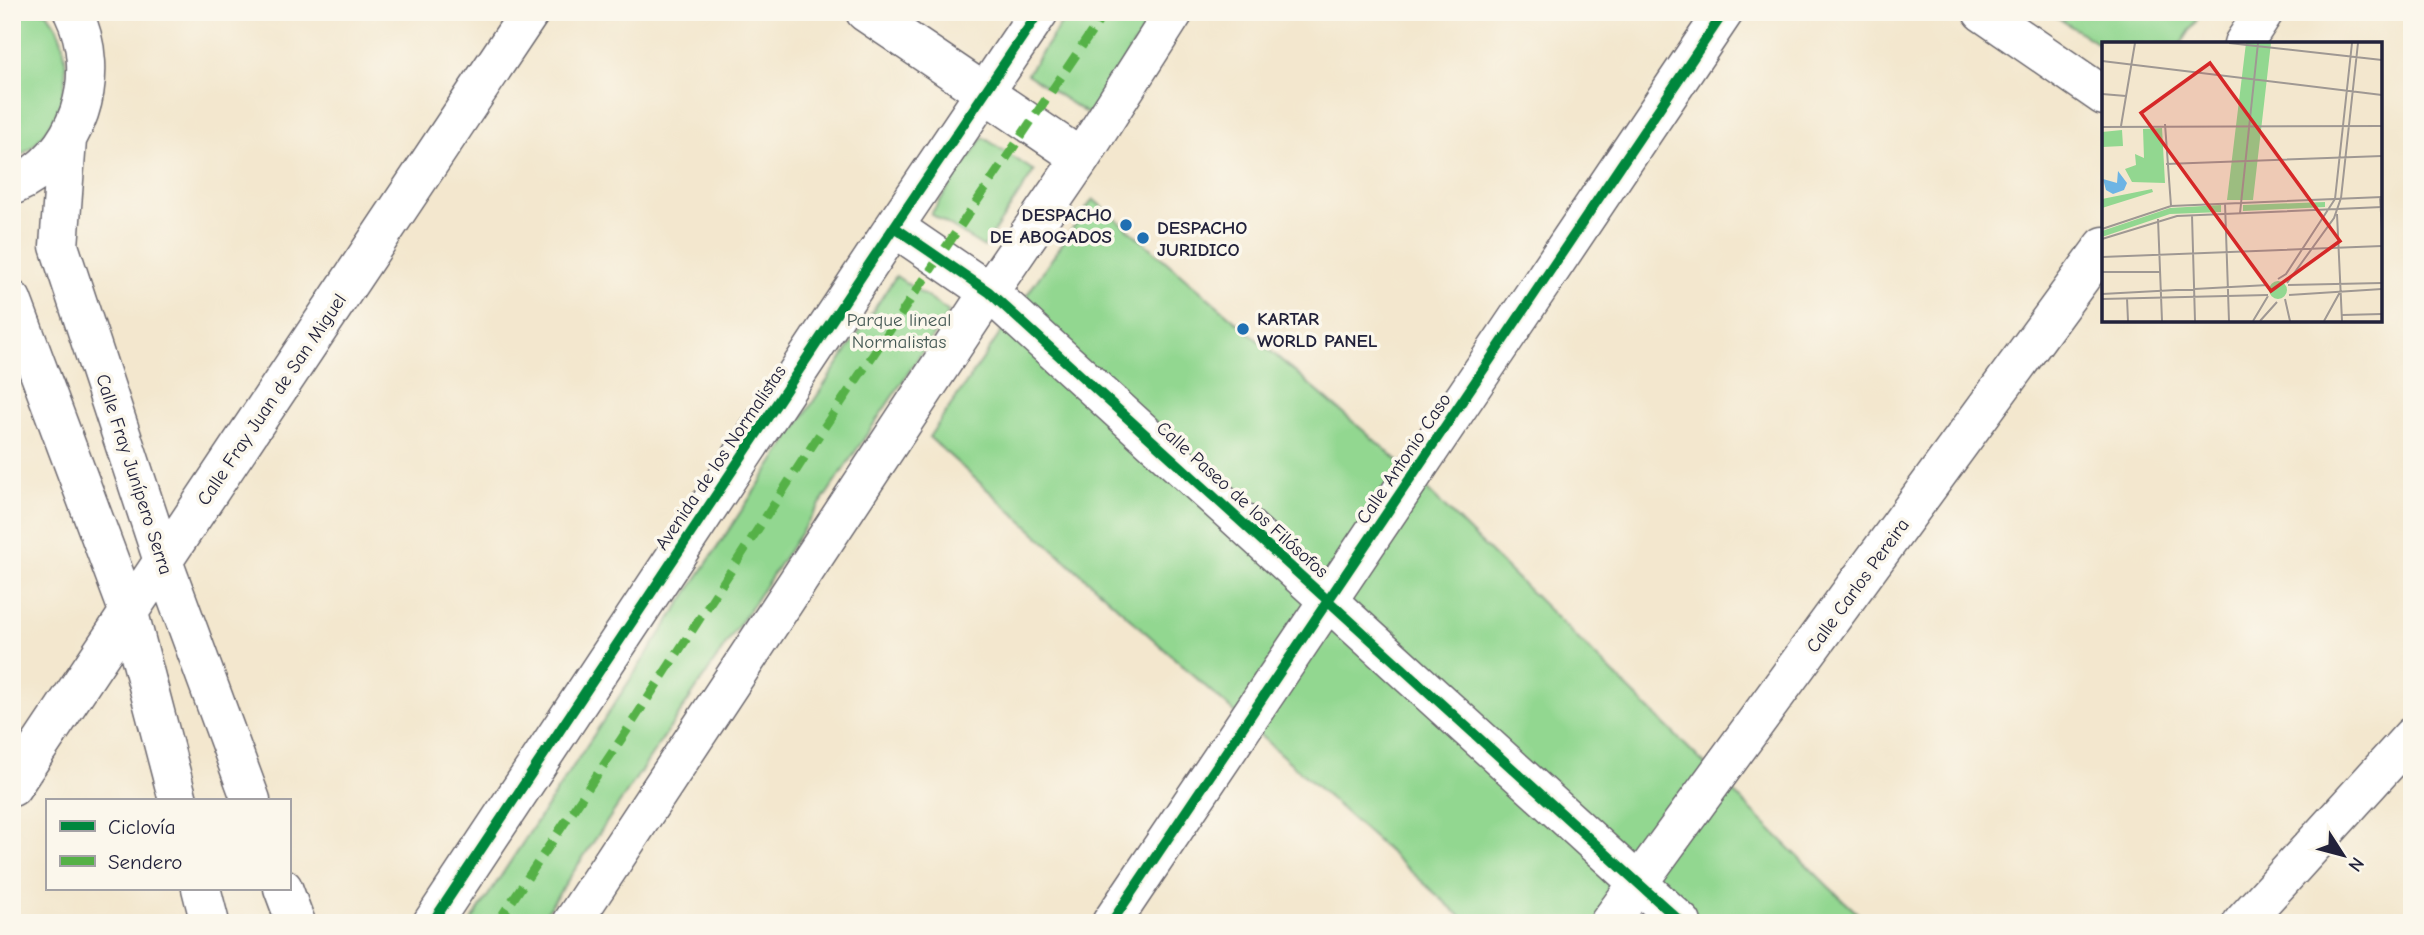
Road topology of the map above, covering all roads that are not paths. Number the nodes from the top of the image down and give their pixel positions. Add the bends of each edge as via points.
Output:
1 (530, 12) edge
2 (865, 12) edge
3 (1039, 12) edge
4 (1174, 12) edge
5 (1724, 12) edge
6 (1982, 12) edge
7 (2264, 12) edge
8 (75, 13) edge
9 (2244, 42) edge
10 (985, 92) junction
11 (2102, 95) edge
12 (67, 140) junction
13 (1081, 158) junction
14 (12, 186) edge
15 (894, 227) junction
16 (2102, 249) edge
17 (989, 292) junction
18 (12, 300) edge
19 (163, 561) junction
20 (1329, 601) junction
21 (129, 613) junction
22 (2412, 736) edge
23 (12, 787) edge
24 (178, 799) edge
25 (251, 799) edge
26 (1639, 883) junction
27 (202, 890) edge
28 (284, 890) edge
29 (210, 923) edge
30 (296, 923) edge
31 (432, 923) edge
32 (572, 923) edge
33 (1111, 923) edge
34 (1609, 923) edge
35 (1682, 923) edge
36 (2242, 923) edge

1 - 19 street, Calle Fray Juan de San Miguel
2 - 10 street
3 - 10 street, Avenida de los Normalistas
4 - 13 street
5 - 20 street, Calle Antonio Caso
6 - 11 street
7 - 9 street
8 - 12 street via 86,50 88,81 81,112
10 - 13 street
10 - 15 street, Avenida de los Normalistas
12 - 14 street via 47,164
12 - 19 street, Calle Fray Junípero Serra via 59,246
13 - 17 street
15 - 17 street, Calle Paseo de los Filósofos
15 - 31 street, Avenida de los Normalistas
16 - 26 street, Calle Carlos Pereira
17 - 20 street, Calle Paseo de los Filósofos
17 - 32 street
18 - 21 street
19 - 21 street, Calle Fray Juan de San Miguel
19 - 25 street, Calle Fray Junípero Serra
20 - 26 street, Calle Paseo de los Filósofos
20 - 33 street, Calle Antonio Caso
21 - 23 street, Calle Fray Juan de San Miguel
21 - 24 street
22 - 36 street
26 - 34 street, Calle Carlos Pereira
26 - 35 street, Calle Paseo de los Filósofos
27 - 29 street
28 - 30 street

